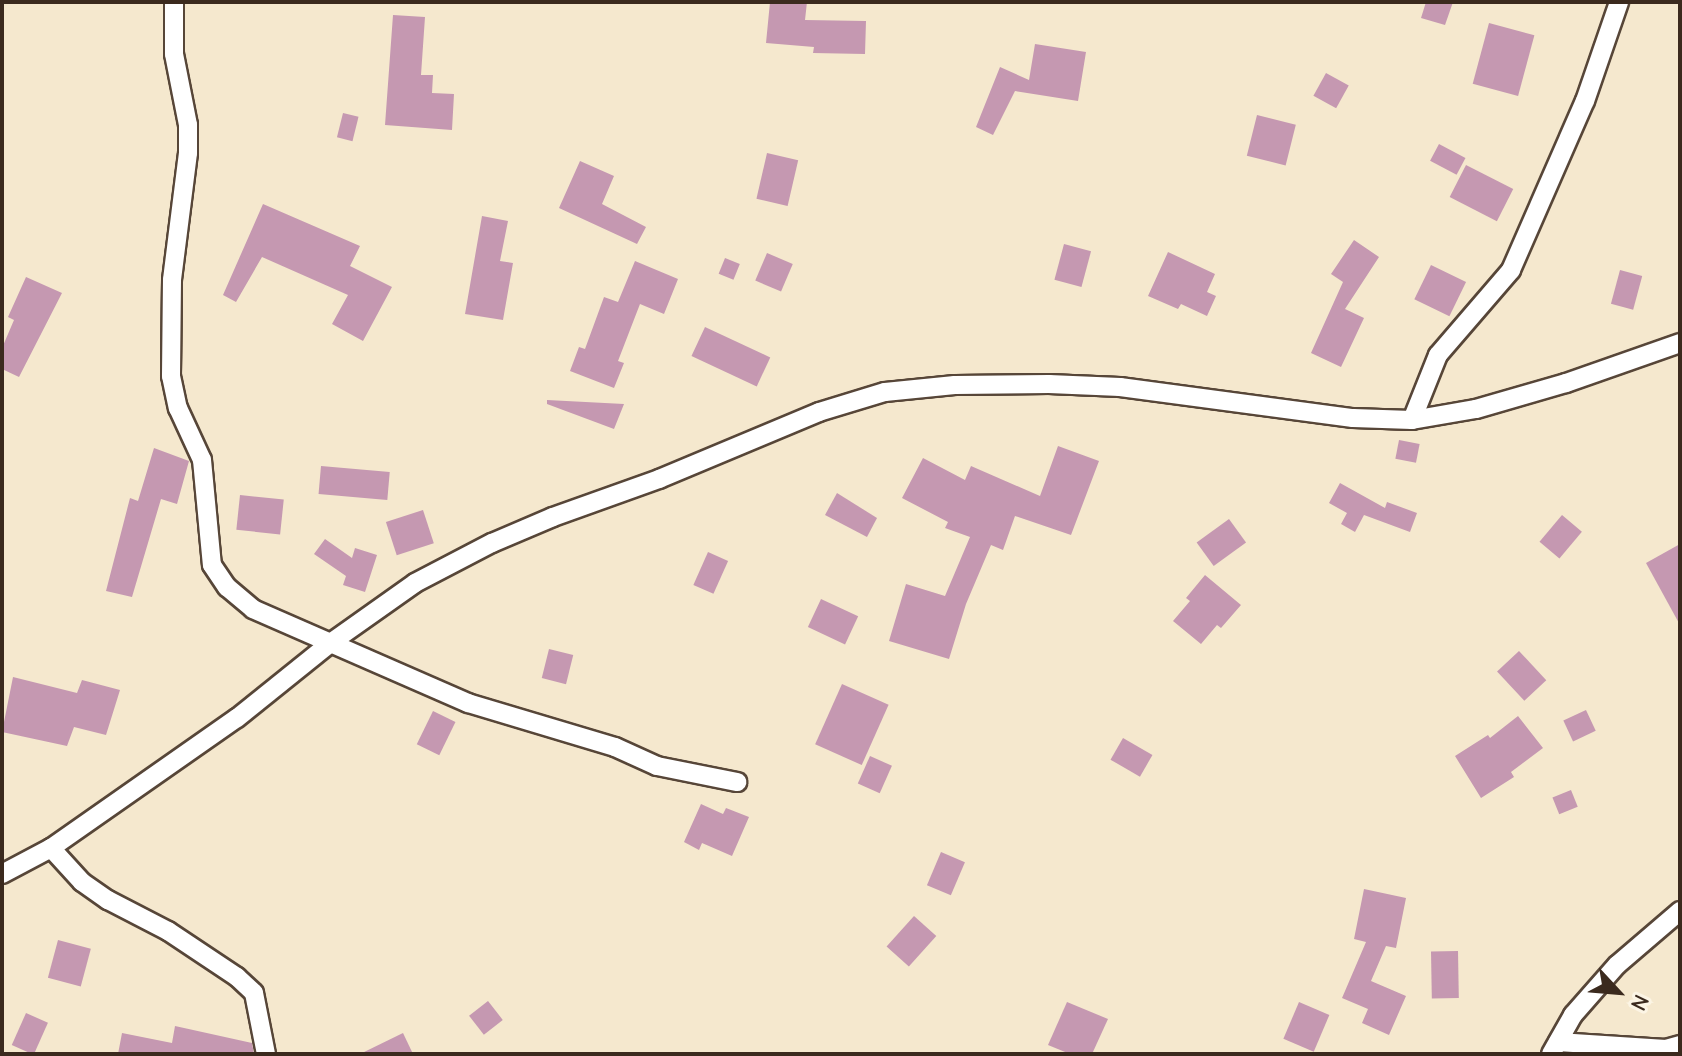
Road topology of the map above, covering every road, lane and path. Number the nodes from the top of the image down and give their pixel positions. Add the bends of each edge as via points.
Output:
1 (174, 2) edge
2 (1619, 2) edge
3 (1680, 343) edge
4 (1412, 420) junction
5 (329, 644) junction
6 (737, 782) dead end
7 (51, 848) junction
8 (2, 874) edge
9 (1680, 911) edge
10 (1680, 1045) edge
11 (1554, 1048) edge
12 (266, 1054) edge

1 - 5 street via 174,54 188,153 172,280 171,376 178,408 202,460 212,565 227,587 253,609
2 - 4 street via 1585,101 1511,270 1438,355
3 - 4 street via 1551,388
4 - 5 street via 1353,418 1120,387 955,385 885,392 819,412 492,543 415,583
5 - 6 street via 468,703 615,747 657,766
5 - 7 street via 237,718
7 - 8 street
7 - 12 street via 82,882 168,931 254,993
9 - 11 street via 1617,965 1573,1015
10 - 11 street

